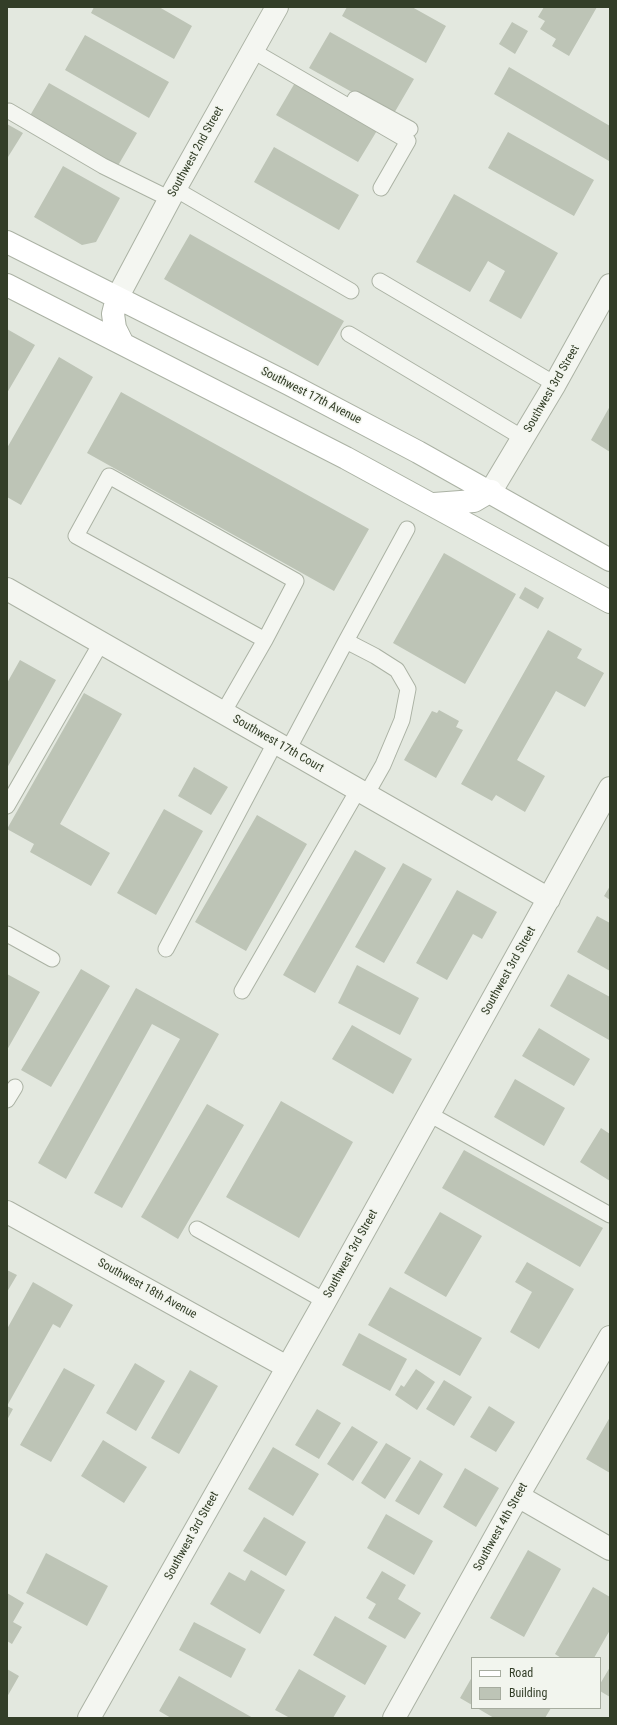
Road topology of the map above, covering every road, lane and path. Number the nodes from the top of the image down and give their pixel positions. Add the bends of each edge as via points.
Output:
1 (277, 7) edge
2 (254, 48) junction
3 (9, 111) dead end
4 (410, 129) dead end
5 (381, 188) dead end
6 (173, 194) junction
7 (7, 242) edge
8 (380, 281) dead end
9 (7, 285) edge
10 (610, 285) edge
11 (351, 291) dead end
12 (117, 298) junction
13 (349, 334) dead end
14 (122, 342) junction
15 (555, 384) junction
16 (523, 438) junction
17 (491, 491) junction
18 (434, 504) junction
19 (407, 529) dead end
20 (610, 560) edge
21 (7, 589) edge
22 (610, 602) edge
23 (265, 640) junction
24 (346, 641) junction
25 (101, 643) junction
26 (223, 713) junction
27 (282, 746) junction
28 (610, 788) edge
29 (362, 792) junction
30 (7, 806) edge
31 (549, 899) junction
32 (7, 934) edge
33 (166, 949) dead end
34 (52, 959) dead end
35 (242, 991) dead end
36 (15, 1087) dead end
37 (7, 1100) edge
38 (430, 1114) junction
39 (7, 1212) edge
40 (610, 1215) edge
41 (197, 1229) dead end
42 (325, 1300) junction
43 (610, 1337) edge
44 (287, 1367) junction
45 (518, 1496) junction
46 (610, 1549) edge
47 (89, 1718) edge
48 (394, 1718) edge

1 - 2 street, Southwest 2nd Street
2 - 4 lane
2 - 5 lane via 408,141
2 - 6 street, Southwest 2nd Street
3 - 6 lane via 103,166
6 - 11 lane
6 - 12 street, Southwest 2nd Street
7 - 12 main road, Southwest 17th Avenue
8 - 15 lane
9 - 14 main road
10 - 15 street, Southwest 3rd Street
12 - 14 main road via 113,314 115,328
12 - 17 main road, Southwest 17th Avenue via 289,384
13 - 16 lane
14 - 18 main road
15 - 16 street, Southwest 3rd Street
16 - 17 street, Southwest 3rd Street
17 - 18 main road via 474,501
17 - 20 main road, Southwest 17th Avenue
18 - 22 main road
19 - 24 lane
21 - 25 street, Southwest 17th Court
23 - 23 lane via 296,581 109,476 76,536
23 - 26 lane
24 - 27 lane
24 - 29 lane via 398,670 408,689 402,720 383,765
25 - 26 street, Southwest 17th Court
25 - 30 lane
26 - 27 street, Southwest 17th Court
27 - 29 street, Southwest 17th Court
27 - 33 lane
28 - 31 street, Southwest 3rd Street
29 - 31 street, Southwest 17th Court
29 - 35 lane
31 - 38 street, Southwest 3rd Street
32 - 34 lane
36 - 37 lane
38 - 40 lane
38 - 42 street, Southwest 3rd Street
39 - 44 street, Southwest 18th Avenue
41 - 42 lane
42 - 44 street, Southwest 3rd Street
43 - 45 street, Southwest 4th Street
44 - 47 street, Southwest 3rd Street
45 - 46 street
45 - 48 street, Southwest 4th Street

